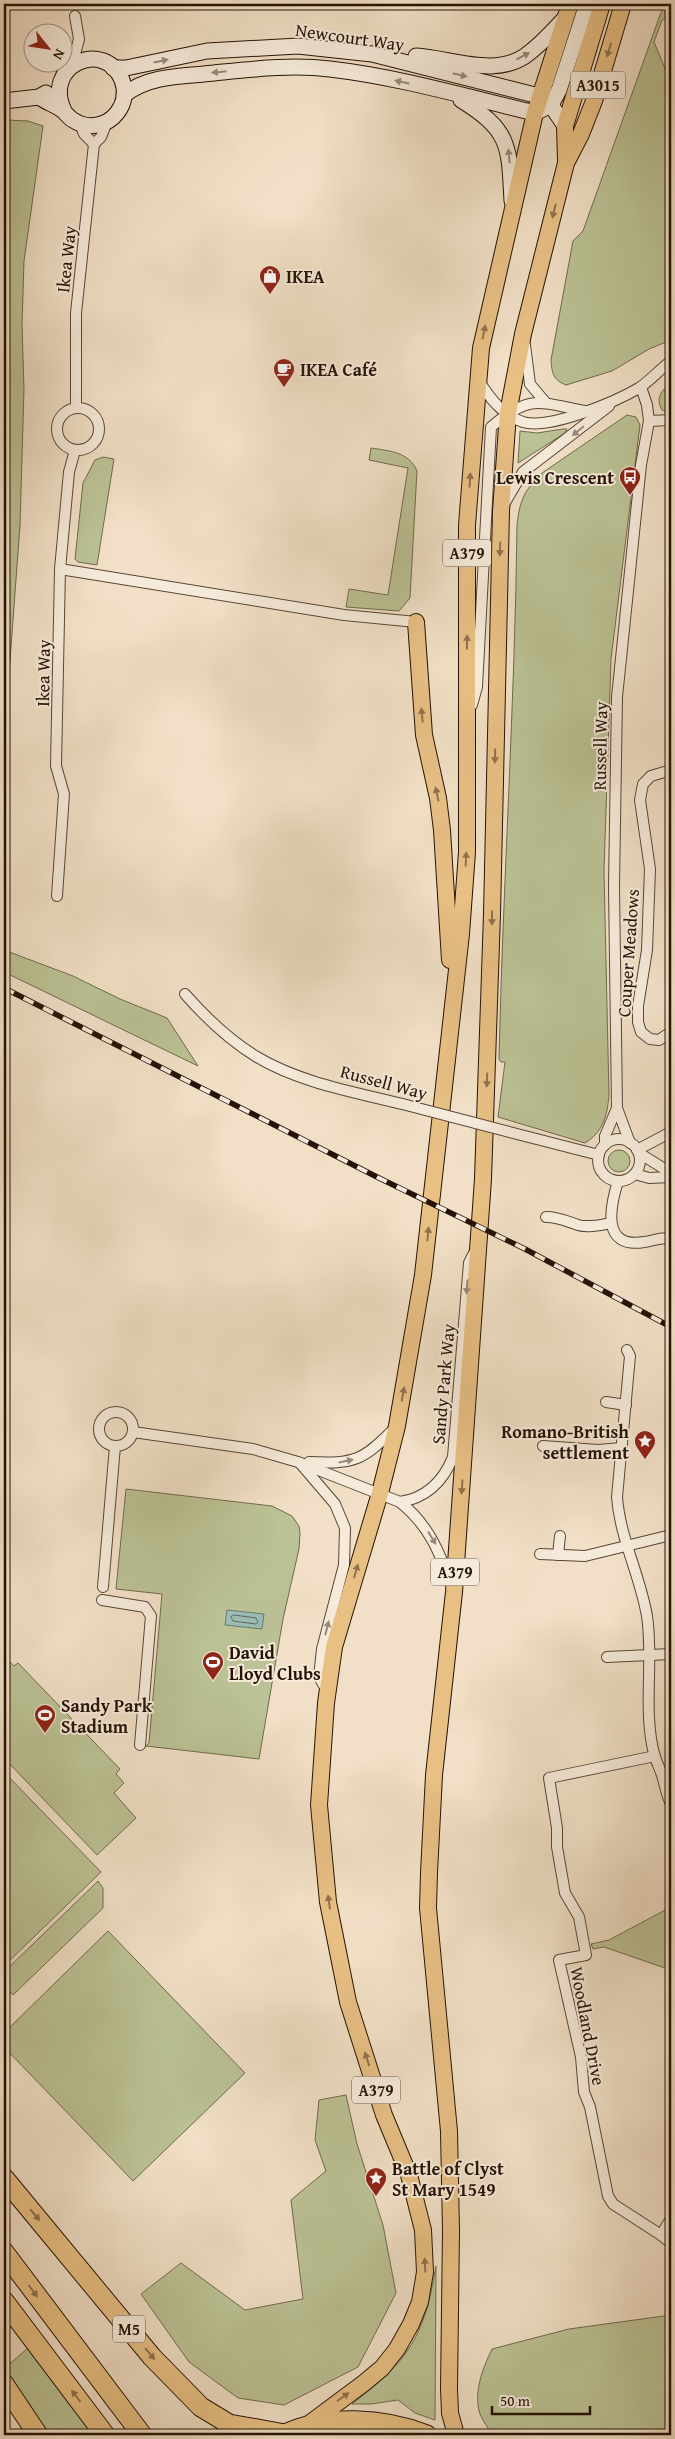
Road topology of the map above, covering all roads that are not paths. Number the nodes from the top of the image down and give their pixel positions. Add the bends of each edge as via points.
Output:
1 (587, 4) edge
2 (602, 4) edge
3 (623, 4) edge
4 (568, 11) edge
5 (75, 16) dead end
6 (79, 38) junction
7 (372, 54) junction
8 (94, 60) junction
9 (72, 66) joint
10 (113, 68) junction
11 (66, 72) edge
12 (59, 84) junction
13 (450, 93) junction
14 (124, 95) junction
15 (39, 97) junction
16 (4, 101) edge
17 (545, 101) junction
18 (64, 111) junction
19 (535, 113) junction
20 (107, 122) junction
21 (80, 124) junction
22 (565, 126) junction
23 (94, 144) junction
24 (4, 146) edge
25 (566, 163) junction
26 (4, 169) edge
27 (512, 205) junction
28 (523, 334) junction
29 (671, 361) edge
30 (478, 380) junction
31 (641, 387) junction
32 (616, 400) junction
33 (546, 403) junction
34 (76, 408) junction
35 (585, 412) junction
36 (508, 413) junction
37 (671, 420) edge
38 (649, 421) junction
39 (75, 450) junction
40 (501, 511) junction
41 (60, 569) junction
42 (416, 622) joint
43 (467, 726) junction
44 (671, 770) edge
45 (57, 896) dead end
46 (185, 994) dead end
47 (452, 1000) junction
48 (671, 1032) edge
49 (617, 1108) junction
50 (671, 1132) edge
51 (605, 1145) junction
52 (635, 1148) junction
53 (599, 1155) junction
54 (635, 1174) junction
55 (671, 1175) edge
56 (618, 1181) junction
57 (546, 1216) dead end
58 (610, 1223) junction
59 (671, 1239) edge
60 (480, 1241) junction
61 (627, 1350) dead end
62 (606, 1402) dead end
63 (626, 1405) junction
64 (397, 1426) junction
65 (133, 1432) junction
66 (115, 1446) junction
67 (543, 1446) dead end
68 (622, 1448) junction
69 (298, 1462) junction
70 (380, 1493) junction
71 (400, 1502) junction
72 (671, 1535) edge
73 (560, 1536) dead end
74 (627, 1546) junction
75 (540, 1554) dead end
76 (558, 1555) junction
77 (103, 1587) dead end
78 (454, 1592) junction
79 (102, 1600) dead end
80 (671, 1654) edge
81 (650, 1655) junction
82 (607, 1657) dead end
83 (328, 1692) junction
84 (140, 1745) dead end
85 (655, 1756) junction
86 (667, 1774) edge
87 (671, 1804) edge
88 (4, 2178) edge
89 (671, 2219) edge
90 (660, 2235) junction
91 (671, 2243) edge
92 (4, 2252) edge
93 (4, 2301) edge
94 (4, 2384) edge
95 (305, 2427) junction
96 (38, 2435) edge
97 (105, 2435) edge
98 (142, 2435) edge
99 (284, 2435) edge
100 (427, 2435) edge
101 (456, 2435) edge

1 - 17 street via 559,90
2 - 22 main road, A379
3 -> 25 main road, A3015 via 594,101
7 -> 4 street via 489,66 508,63 528,55
4 - 17 main road, A379
5 - 6 street
6 - 8 street
6 - 9 street
10 -> 7 street, Newcourt Way via 207,51 252,48 298,46
7 -> 17 street, Newcourt Way
8 - 9 street
8 - 10 street
10 - 14 street via 120,75
11 - 12 street
12 - 15 street
12 - 18 street
13 -> 14 street, Newcourt Way via 329,69 267,68 173,77 138,86
13 - 19 street, Newcourt Way
27 -> 13 street via 508,147 497,128 480,112
14 - 20 street via 119,111
15 - 16 street
15 - 18 street
17 - 19 main road, A379
17 - 22 street
18 - 21 street
19 - 27 main road, A379
20 - 21 street via 94,126
20 - 23 street, Ikea Way
21 - 23 street
22 - 25 main road, A379
23 - 34 street, Ikea Way via 76,313
24 - 26 street
25 -> 28 main road, A379
30 -> 27 main road, A379 via 481,348
28 - 33 street via 530,384
28 - 36 main road, A379
29 - 31 street
30 - 36 street via 494,404
43 -> 30 main road, A379 via 467,525
31 - 32 street
31 - 38 street, Russell Way
32 - 35 street
32 -> 40 street via 523,472
33 - 35 street
33 - 36 street via 525,403
34 - 39 street via 62,415 57,429 62,444
34 - 39 street via 85,409 95,417 98,432 93,444
35 - 36 street via 554,422 523,422
36 - 40 main road, A379
36 - 43 street via 491,427 477,687
37 - 38 street
38 - 49 street, Russell Way via 641,465 616,697
39 - 41 street, Ikea Way via 69,472
40 -> 60 main road, A379
41 - 42 street via 344,615
41 - 45 street, Ikea Way via 56,766 64,794
47 -> 42 main road, A379 via 442,830 424,736
47 -> 43 main road, A379 via 467,852
44 - 48 street, Couper Meadows via 651,776 643,784 640,800 650,869 647,950 638,1006 641,1032 650,1039 659,1040
46 - 53 street, Russell Way, bridge via 206,1018 258,1058 301,1076
64 -> 47 main road, A379 via 423,1276
49 - 51 street, Russell Way via 605,1136
49 - 52 street, Russell Way
50 - 52 street
51 - 52 street via 615,1140
51 - 53 street
52 - 54 street via 640,1165
52 - 55 street
53 - 56 street via 603,1174
54 - 55 street via 649,1178
54 - 56 street
56 - 58 street
57 - 58 street via 562,1217 578,1225
58 - 59 street via 617,1236 634,1242
60 -> 71 street, Sandy Park Way via 469,1263 453,1457 439,1482 423,1496
60 -> 78 main road, A379
61 - 63 street via 630,1356
62 - 63 street
63 - 68 street
69 -> 64 street via 352,1461 368,1454
64 - 70 main road, A379
65 - 66 street via 126,1442
65 - 66 street via 128,1417 113,1412 106,1416 99,1430 108,1444
65 - 69 street via 253,1449
66 - 77 street
67 - 68 street via 598,1450
68 - 74 street via 617,1497
69 - 70 street
83 -> 69 street via 319,1677 324,1640 344,1565 345,1528 335,1504
70 - 71 street
83 -> 70 main road, A379 via 334,1647
71 -> 78 street via 433,1538
72 - 74 street
73 - 76 street
74 - 76 street via 585,1556
74 - 81 street via 647,1616
75 - 76 street
78 - 101 main road, A379 via 431,1808 428,1908 448,2131 451,2231 449,2389 450,2413
79 - 84 street via 146,1607 151,1616
80 - 81 street
81 - 82 street
81 - 85 street via 650,1720
95 -> 83 main road, A379 via 382,2368 397,2349 420,2302 425,2272 423,2230 409,2175 384,2115 348,2002 328,1902 319,1805
85 - 86 street
85 - 90 street, Woodland Drive via 549,1778 565,1893 579,1917 586,1955 559,1960 608,2196 613,2204
86 - 87 street via 666,1794
88 -> 99 highway, M5 via 152,2357 201,2407 229,2424
89 - 90 street
90 - 91 street, Woodland Drive
92 -> 98 highway
97 -> 93 highway
94 - 96 highway
95 - 99 highway
95 - 100 highway via 370,2421 406,2427

